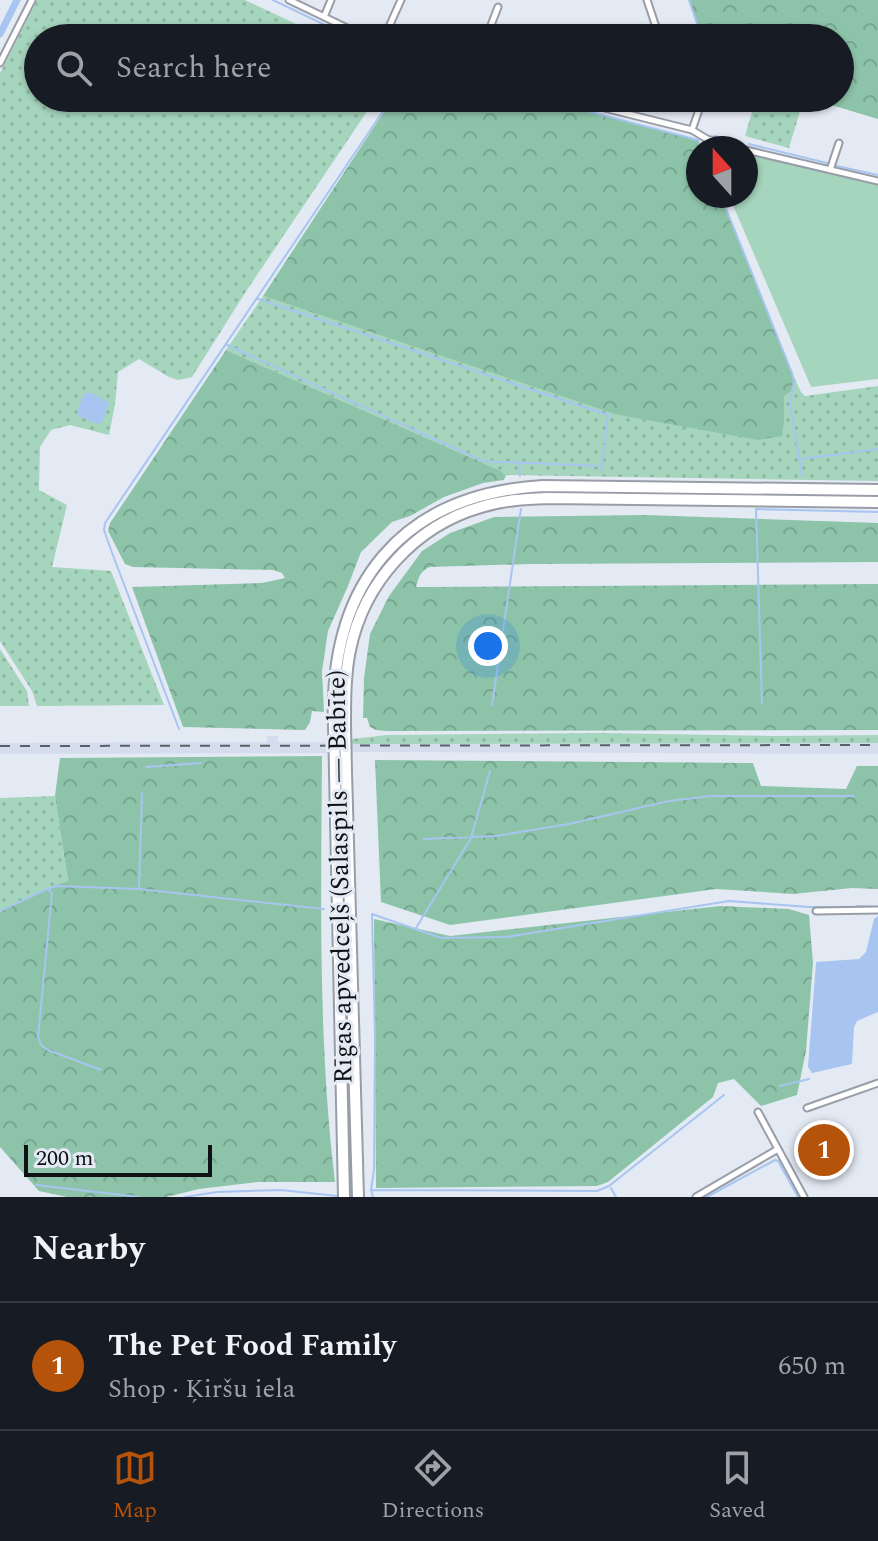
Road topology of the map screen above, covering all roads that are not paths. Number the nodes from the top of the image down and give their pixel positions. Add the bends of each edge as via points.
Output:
1 (32, 0) edge
2 (289, 0) edge
3 (331, 0) edge
4 (401, 0) edge
5 (647, 0) edge
6 (498, 7) dead end
7 (324, 17) junction
8 (339, 24) edge
9 (390, 24) edge
10 (491, 24) edge
11 (655, 24) edge
12 (0, 63) edge
13 (620, 112) edge
14 (698, 112) edge
15 (692, 130) junction
16 (702, 136) edge
17 (839, 143) dead end
18 (758, 153) edge
19 (830, 170) junction
20 (878, 181) edge
21 (878, 490) edge
22 (878, 502) edge
23 (340, 724) junction
24 (340, 772) junction
25 (878, 910) edge
26 (816, 911) dead end
27 (878, 1083) edge
28 (807, 1108) dead end
29 (758, 1112) dead end
30 (778, 1149) junction
31 (344, 1197) edge
32 (360, 1197) edge
33 (696, 1197) edge
34 (804, 1197) edge

1 - 12 street
2 - 7 street
3 - 7 street
4 - 9 street
5 - 11 street
6 - 10 street
7 - 8 street
13 - 15 street
14 - 15 street
15 - 16 street
17 - 19 street
18 - 19 street
19 - 20 street
21 - 23 highway, Rīgas apvedceļš (Salaspils — Babīte) via 543,486 496,491 453,504 399,539 362,586 338,650 334,686
22 - 23 highway, Rīgas apvedceļš (Salaspils — Babīte) via 548,498 505,501 460,514 412,543 371,594 350,650
23 - 24 highway, Rīgas apvedceļš (Salaspils — Babīte), bridge
24 - 31 highway, Rīgas apvedceļš (Salaspils — Babīte)
24 - 32 highway, Rīgas apvedceļš (Salaspils — Babīte)
25 - 26 street
27 - 28 street
29 - 30 street
30 - 33 street
30 - 34 street

